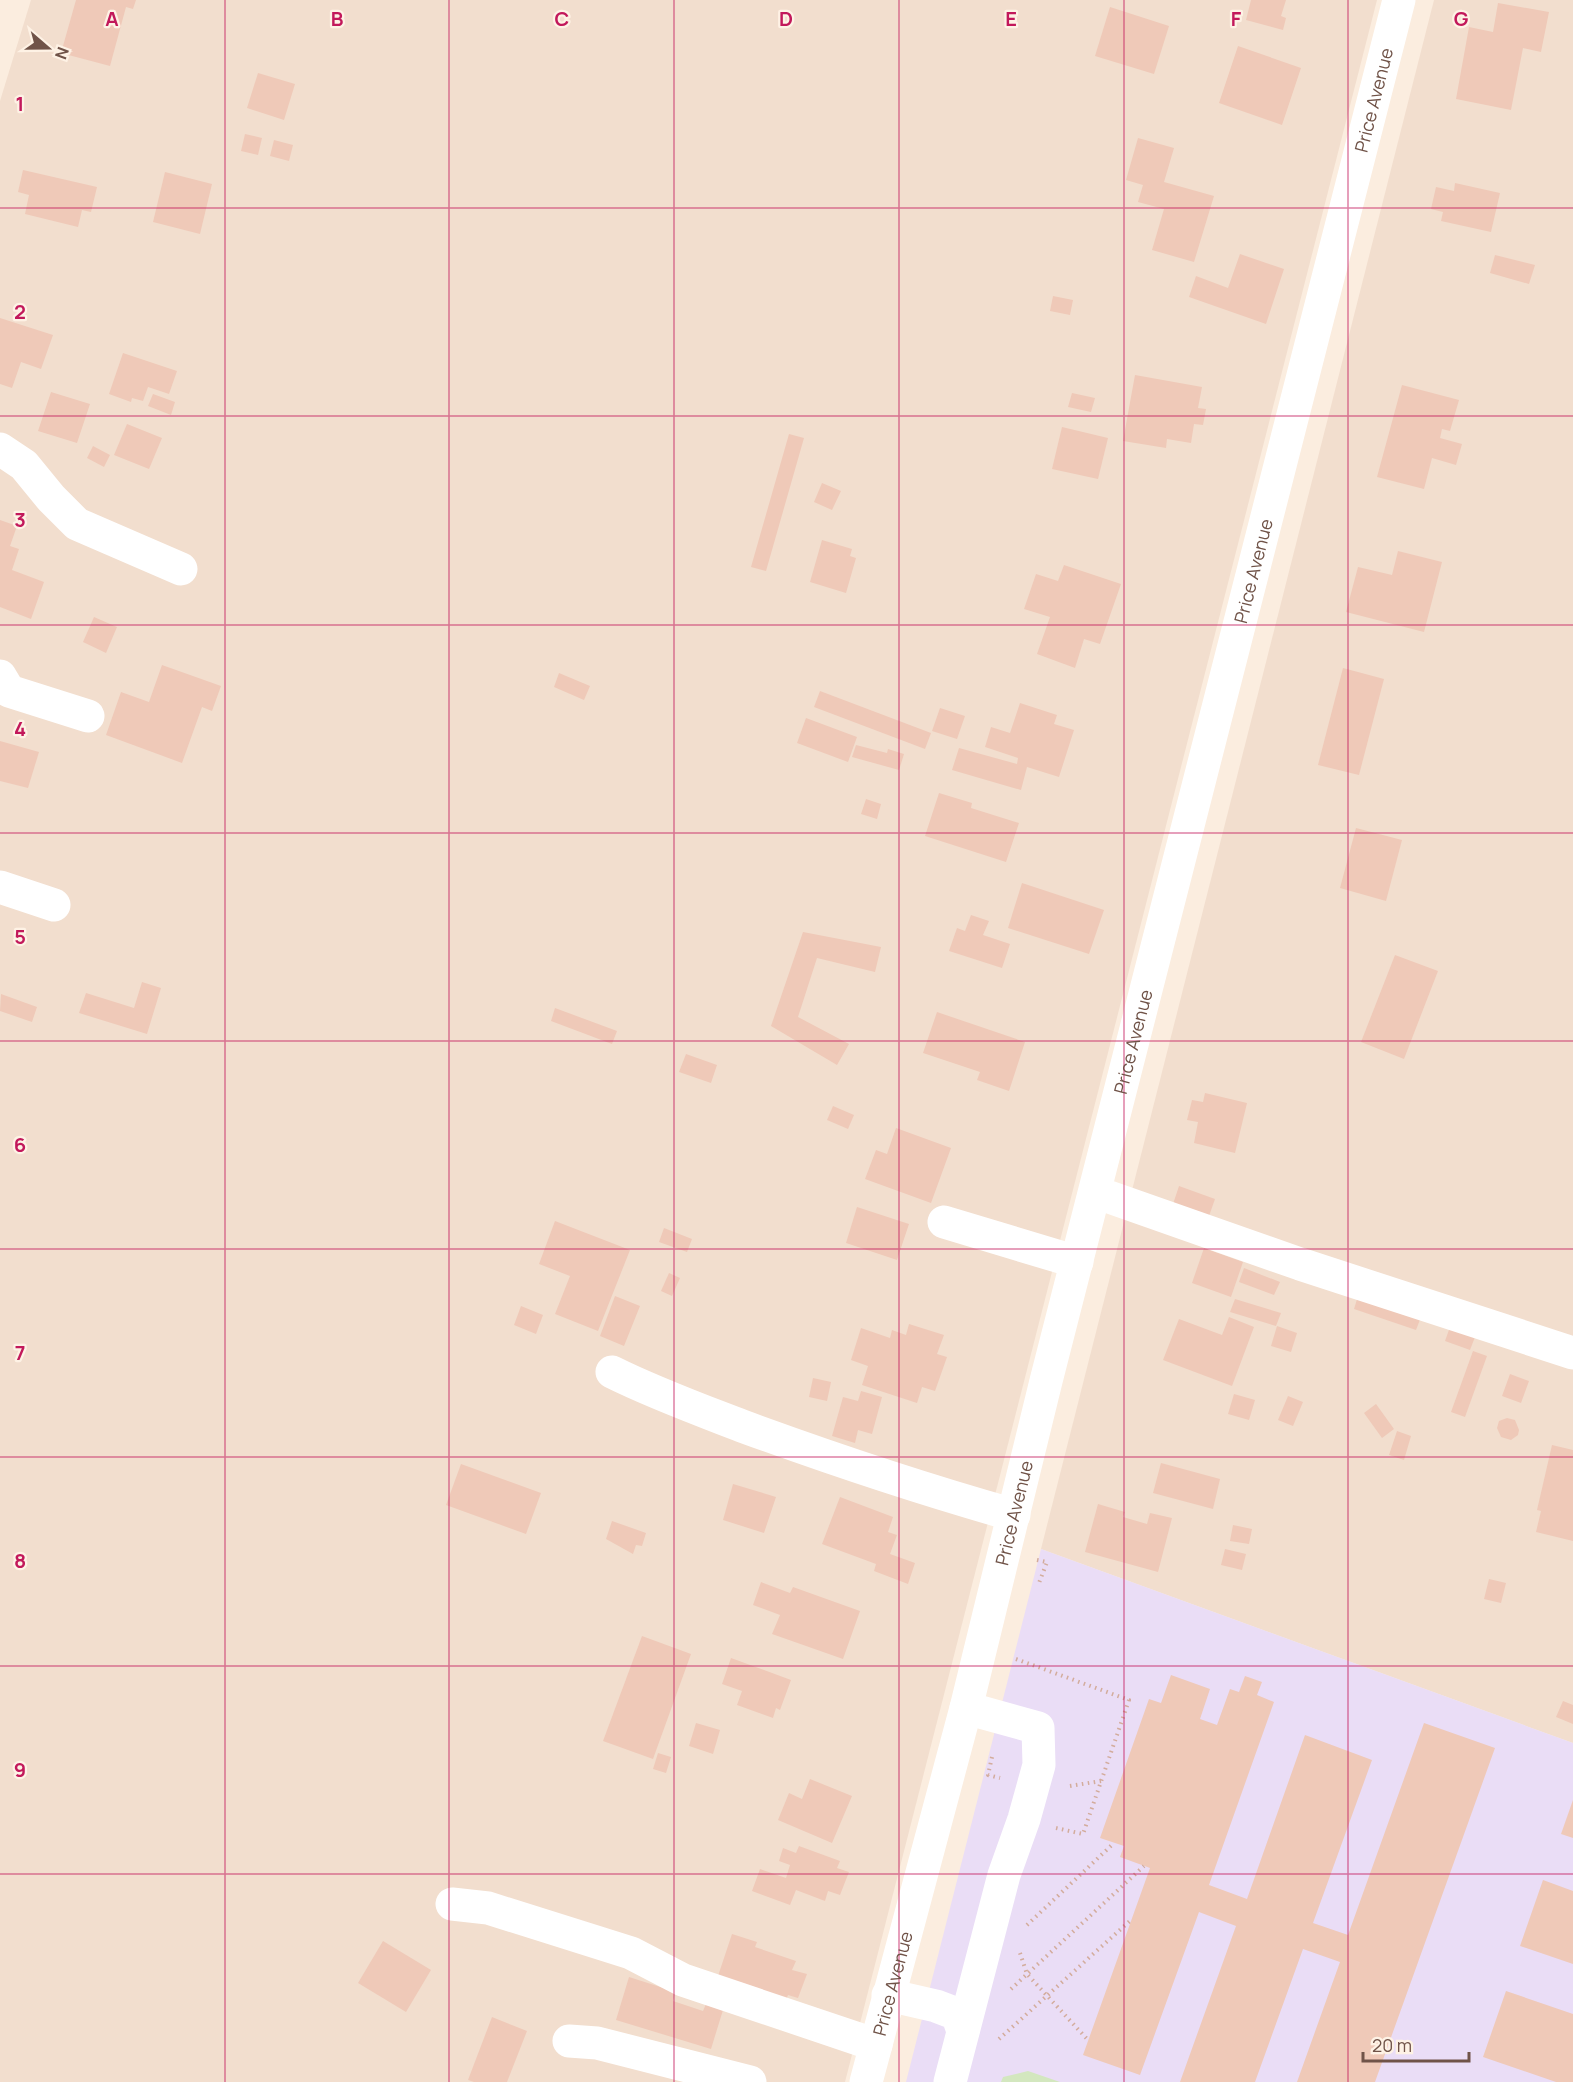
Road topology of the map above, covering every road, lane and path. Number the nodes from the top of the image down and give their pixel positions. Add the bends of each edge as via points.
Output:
1 (1399, 0) edge
2 (0, 449) edge
3 (181, 569) dead end
4 (0, 676) edge
5 (88, 717) dead end
6 (0, 887) edge
7 (54, 905) dead end
8 (1095, 1192) junction
9 (944, 1222) dead end
10 (1077, 1262) junction
11 (1573, 1353) edge
12 (612, 1372) dead end
13 (1014, 1515) junction
14 (1036, 1559) dead end
15 (1039, 1583) dead end
16 (1016, 1659) dead end
17 (966, 1708) junction
18 (1101, 1781) junction
19 (1064, 1787) dead end
20 (1055, 1827) dead end
21 (1114, 1843) dead end
22 (1144, 1866) dead end
23 (452, 1904) dead end
24 (1132, 1918) dead end
25 (1023, 1929) dead end
26 (1018, 1946) dead end
27 (1027, 1974) junction
28 (888, 1995) junction
29 (1005, 1995) dead end
30 (1047, 1996) junction
31 (977, 2039) junction
32 (1088, 2040) dead end
33 (569, 2041) dead end
34 (876, 2045) junction
35 (750, 2082) edge
36 (866, 2082) edge
37 (950, 2082) edge

1 - 8 street, Price Avenue
2 - 3 street via 24,465 77,524
4 - 5 street via 9,691
6 - 7 street
8 - 10 street, Price Avenue
8 - 11 street
9 - 10 street
10 - 13 street, Price Avenue
12 - 13 street via 648,1390 784,1442
13 - 17 street, Price Avenue
14 - 15 path via 1047,1562
16 - 18 path via 1129,1700
17 - 28 street, Price Avenue
17 - 31 street via 1038,1728 1039,1766 1004,1875
18 - 19 path
18 - 20 path via 1083,1834
21 - 25 path
22 - 27 path
23 - 34 street via 488,1908 631,1953 684,1980
24 - 30 path
26 - 27 path
27 - 29 path
27 - 30 path
28 - 31 street via 957,2014
28 - 34 street, Price Avenue
30 - 31 path
30 - 32 path
31 - 37 street
33 - 35 street via 597,2043
34 - 36 street, Price Avenue

